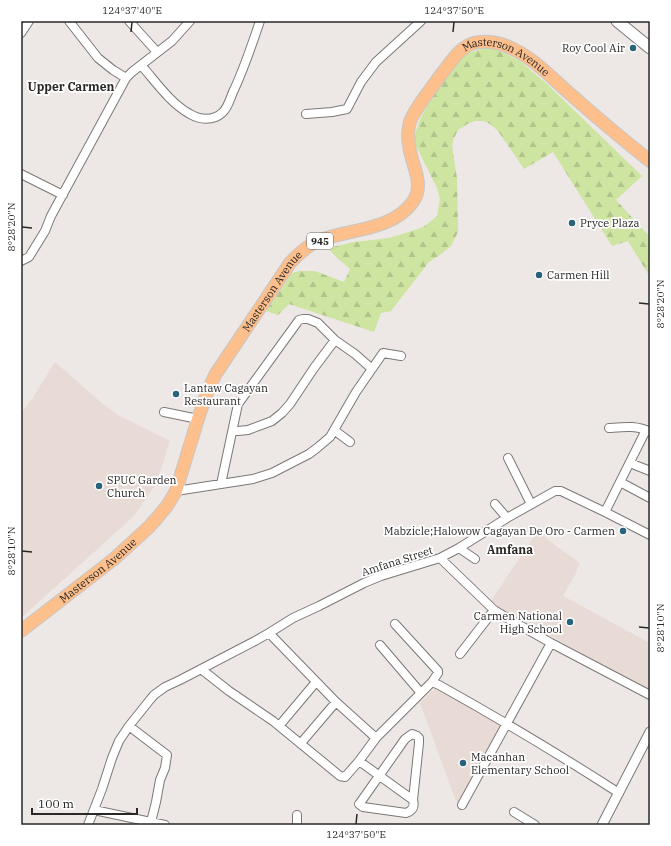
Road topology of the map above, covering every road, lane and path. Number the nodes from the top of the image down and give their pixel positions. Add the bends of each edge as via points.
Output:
1 (29, 21) edge
2 (69, 21) edge
3 (129, 21) edge
4 (190, 21) edge
5 (260, 21) edge
6 (421, 21) edge
7 (623, 23) edge
8 (21, 33) edge
9 (650, 48) edge
10 (157, 52) junction
11 (141, 65) junction
12 (126, 78) junction
13 (306, 114) dead end
14 (650, 161) edge
15 (21, 174) edge
16 (63, 195) junction
17 (21, 261) edge
18 (335, 340) junction
19 (401, 356) dead end
20 (372, 369) junction
21 (164, 412) dead end
22 (198, 419) junction
23 (609, 428) dead end
24 (334, 430) junction
25 (232, 431) junction
26 (648, 431) edge
27 (350, 442) dead end
28 (508, 458) dead end
29 (630, 463) junction
30 (650, 471) edge
31 (620, 482) junction
32 (221, 484) junction
33 (176, 491) junction
34 (650, 498) edge
35 (495, 504) dead end
36 (531, 504) junction
37 (605, 512) junction
38 (507, 518) junction
39 (650, 535) edge
40 (459, 548) junction
41 (440, 558) junction
42 (475, 559) dead end
43 (494, 610) junction
44 (395, 624) dead end
45 (21, 631) edge
46 (269, 633) junction
47 (551, 643) junction
48 (380, 645) dead end
49 (460, 654) dead end
50 (201, 669) junction
51 (316, 682) junction
52 (432, 682) junction
53 (421, 693) junction
54 (650, 695) edge
55 (336, 702) junction
56 (506, 724) junction
57 (129, 726) junction
58 (279, 726) junction
59 (650, 732) edge
60 (376, 738) junction
61 (301, 743) junction
62 (359, 761) junction
63 (379, 776) junction
64 (619, 792) junction
65 (413, 800) junction
66 (462, 805) dead end
67 (94, 810) junction
68 (514, 812) dead end
69 (297, 815) dead end
70 (151, 822) junction
71 (88, 825) edge
72 (165, 825) edge
73 (297, 825) edge
74 (535, 825) edge
75 (602, 825) edge

1 - 8 street
2 - 12 street via 98,58
3 - 10 street
4 - 10 street via 172,41
5 - 11 street via 242,73 226,108 210,119 197,118 172,100
6 - 13 street via 376,62 361,82 347,109
7 - 9 main road
10 - 11 street
11 - 12 street
12 - 16 street
14 - 22 main road, Masterson Avenue / 945 via 516,50 490,42 472,43 458,53 415,111 411,121 408,141 419,185 413,201 397,217 375,226 326,238 306,248 290,263 215,375
15 - 16 street
16 - 17 street via 45,231 28,257
18 - 20 street
18 - 25 street via 311,366 290,404 282,413 272,421 248,430
18 - 25 street via 318,323 308,319 299,320 238,404
19 - 20 street via 383,353
20 - 24 street
21 - 22 street
22 - 33 main road, Masterson Avenue / 945
23 - 26 street via 633,427
24 - 27 street
24 - 32 street via 317,448 291,464 264,476
25 - 32 street
26 - 29 street
28 - 36 street
29 - 30 street
29 - 31 street
31 - 34 street
31 - 37 street
32 - 33 street
33 - 45 main road, Masterson Avenue / 945 via 157,518 114,559
35 - 38 street
36 - 37 street, Amfana Street via 555,491 561,491
36 - 38 street, Amfana Street
37 - 39 street
38 - 40 street, Amfana Street
40 - 41 street, Amfana Street
40 - 42 street
41 - 43 street
41 - 46 street, Amfana Street via 364,583 293,618
43 - 47 street
43 - 49 street
44 - 52 street via 438,671
46 - 50 street, Amfana Street
46 - 51 street
47 - 54 street
47 - 56 street
48 - 53 street
50 - 57 street, Amfana Street via 165,686 154,695
50 - 58 street
51 - 55 street
51 - 58 street
52 - 53 street
52 - 56 street
53 - 60 street
55 - 60 street
55 - 61 street
56 - 64 street
56 - 66 street
57 - 67 street, Amfana Street via 112,758
57 - 70 street via 168,755
58 - 61 street
59 - 64 street
60 - 62 street
61 - 62 street via 343,777
62 - 63 street
63 - 65 street
63 - 65 street via 360,806 406,813 414,807
63 - 65 street via 405,739 412,734 417,736 419,743
64 - 75 street
67 - 70 street
67 - 71 street, Amfana Street
68 - 74 street
69 - 73 street
70 - 72 street

